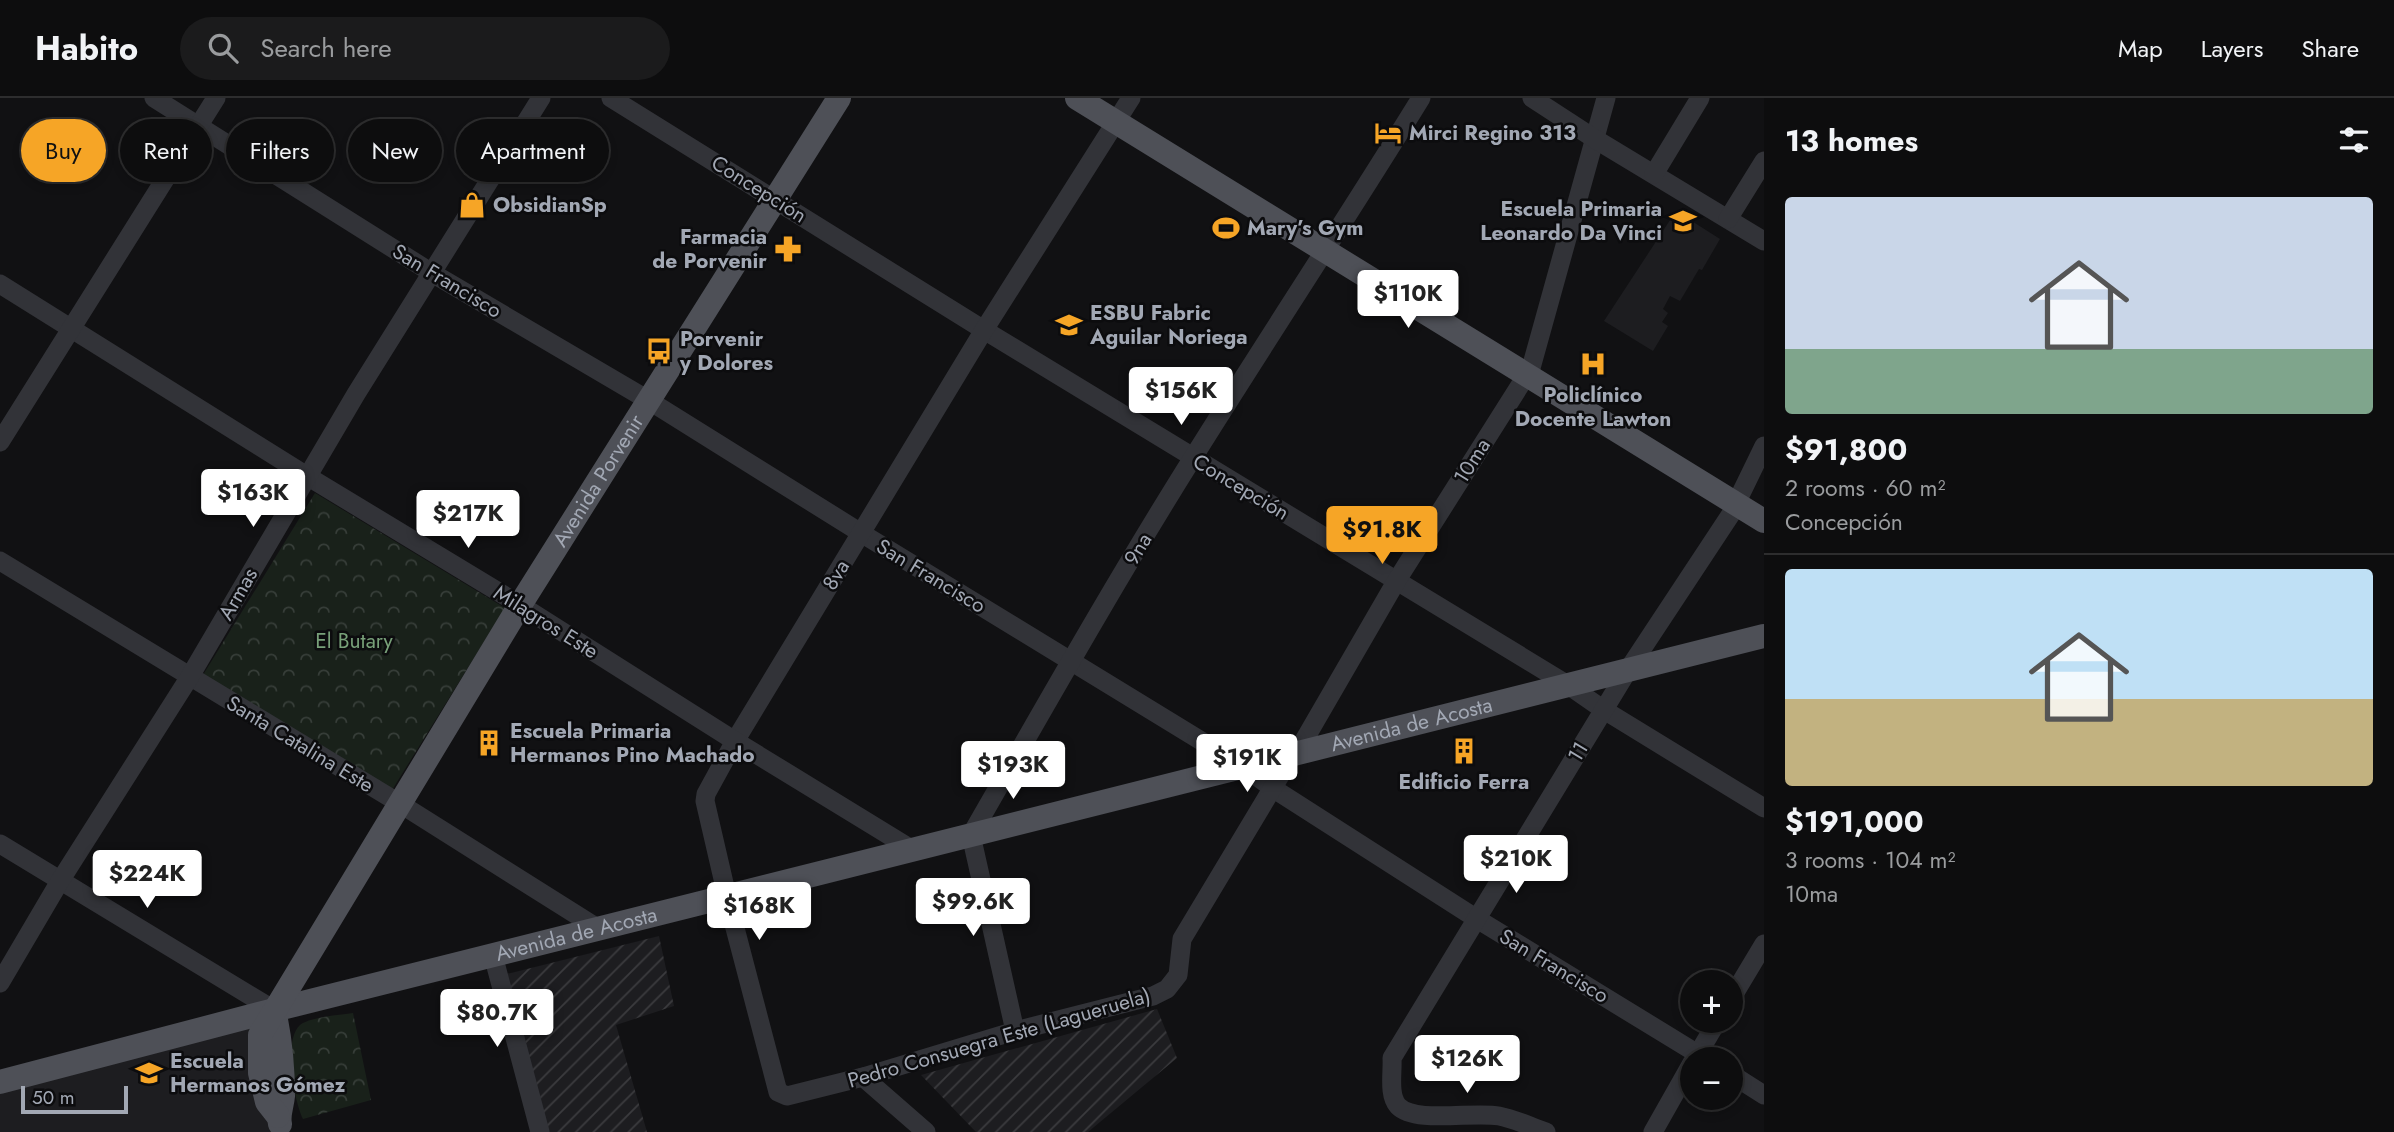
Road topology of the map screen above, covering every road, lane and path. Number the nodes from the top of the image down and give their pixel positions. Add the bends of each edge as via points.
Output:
1 (154, 98) edge
2 (216, 98) edge
3 (541, 98) edge
4 (611, 98) edge
5 (839, 98) edge
6 (1077, 98) edge
7 (1131, 98) edge
8 (1421, 98) edge
9 (1532, 98) edge
10 (1606, 98) edge
11 (1700, 98) edge
12 (189, 119) edge
13 (203, 119) edge
14 (1116, 122) junction
15 (212, 133) edge
16 (1595, 139) junction
17 (1764, 161) edge
18 (1654, 174) junction
19 (163, 182) edge
20 (776, 199) junction
21 (1728, 219) junction
22 (1764, 241) edge
23 (1325, 253) junction
24 (432, 273) junction
25 (0, 284) edge
26 (70, 329) junction
27 (984, 330) junction
28 (1526, 376) junction
29 (648, 400) junction
30 (0, 442) edge
31 (1764, 446) edge
32 (1193, 458) junction
33 (307, 476) junction
34 (1737, 504) junction
35 (1764, 521) edge
36 (861, 533) junction
37 (0, 561) edge
38 (1397, 580) junction
39 (520, 605) junction
40 (1764, 636) edge
41 (1071, 661) junction
42 (1628, 670) junction
43 (189, 678) junction
44 (1568, 685) junction
45 (1604, 710) junction
46 (735, 741) junction
47 (1293, 754) junction
48 (1244, 766) junction
49 (1274, 789) junction
50 (399, 803) junction
51 (1764, 808) edge
52 (971, 835) junction
53 (0, 844) edge
54 (913, 850) junction
55 (60, 881) junction
56 (727, 897) junction
57 (1477, 919) junction
58 (598, 929) junction
59 (1182, 939) joint
60 (1764, 944) edge
61 (493, 955) junction
62 (1743, 979) edge
63 (0, 983) edge
64 (274, 1010) junction
65 (1015, 1031) junction
66 (1680, 1048) edge
67 (863, 1077) junction
68 (1743, 1082) edge
69 (0, 1083) edge
70 (1680, 1088) edge
71 (778, 1092) joint
72 (1764, 1095) edge
73 (280, 1124) edge
74 (540, 1132) edge
75 (926, 1132) edge
76 (1546, 1132) edge
77 (1653, 1132) edge

1 - 12 street, San Francisco
2 - 13 street
3 - 24 street, Armas
4 - 20 street, Concepción
5 - 20 main road, Avenida Porvenir
6 - 14 main road
7 - 14 street, 8va
8 - 23 street, 9na
9 - 16 street
10 - 16 street, 10ma
11 - 18 street
14 - 23 main road
14 - 27 street, 8va
15 - 24 street, San Francisco
16 - 18 street
16 - 28 street, 10ma
17 - 21 street
18 - 21 street
19 - 26 street
20 - 27 street, Concepción
20 - 29 main road, Avenida Porvenir
21 - 22 street
23 - 28 main road
23 - 32 street, 9na
24 - 29 street, San Francisco
24 - 33 street, Armas
25 - 26 street, Milagros Este
26 - 30 street
26 - 33 street, Milagros Este
27 - 32 street, Concepción
27 - 36 street, 8va
28 - 34 main road
28 - 38 street, 10ma
29 - 36 street, San Francisco
29 - 39 main road, Avenida Porvenir
31 - 34 street, 11
32 - 38 street, Concepción
32 - 41 street, 9na
33 - 39 street, Milagros Este
33 - 43 street, Armas
34 - 35 main road
34 - 42 street, 11
36 - 41 street, San Francisco
36 - 46 street, 8va
37 - 43 street, Santa Catalina Este
38 - 44 street, Concepción
38 - 47 street, 10ma
39 - 46 street, Milagros Este
39 - 50 main road, Avenida Porvenir
40 - 42 main road, Avenida de Acosta
41 - 48 street, San Francisco
41 - 52 street, 9na
42 - 44 main road, Avenida de Acosta
42 - 45 street, 11
43 - 50 street, Santa Catalina Este
43 - 55 street, Armas
44 - 45 street, Concepción
44 - 47 main road, Avenida de Acosta
45 - 51 street, Concepción
45 - 57 street, 11
46 - 54 street, Milagros Este
46 - 56 street, 8va via 705,801
47 - 48 main road, Avenida de Acosta
47 - 49 street, 10ma
48 - 49 street, San Francisco
48 - 52 main road, Avenida de Acosta
49 - 57 street, San Francisco
49 - 59 street, 10ma
50 - 58 street, Santa Catalina Este
50 - 64 main road, Avenida Porvenir
52 - 54 main road, Avenida de Acosta
52 - 65 street
53 - 55 street
54 - 56 main road, Avenida de Acosta
55 - 63 street, Armas
55 - 64 street
56 - 58 main road, Avenida de Acosta
56 - 71 street, 8va
57 - 66 street, San Francisco
57 - 76 street, 11 via 1392,1058 1396,1104 1421,1116 1499,1116
58 - 61 main road, Avenida de Acosta
59 - 65 street, Pedro Consuegra Este (Lagueruela) via 1178,975 1167,989
60 - 62 street
61 - 64 main road, Avenida de Acosta
61 - 74 street
64 - 69 main road, Avenida de Acosta
64 - 73 main road, Avenida Porvenir via 260,1035 260,1073 267,1102
65 - 67 street, Pedro Consuegra Este (Lagueruela)
67 - 71 street, Pedro Consuegra Este (Lagueruela) via 787,1096
67 - 75 street
68 - 72 street
70 - 77 street

